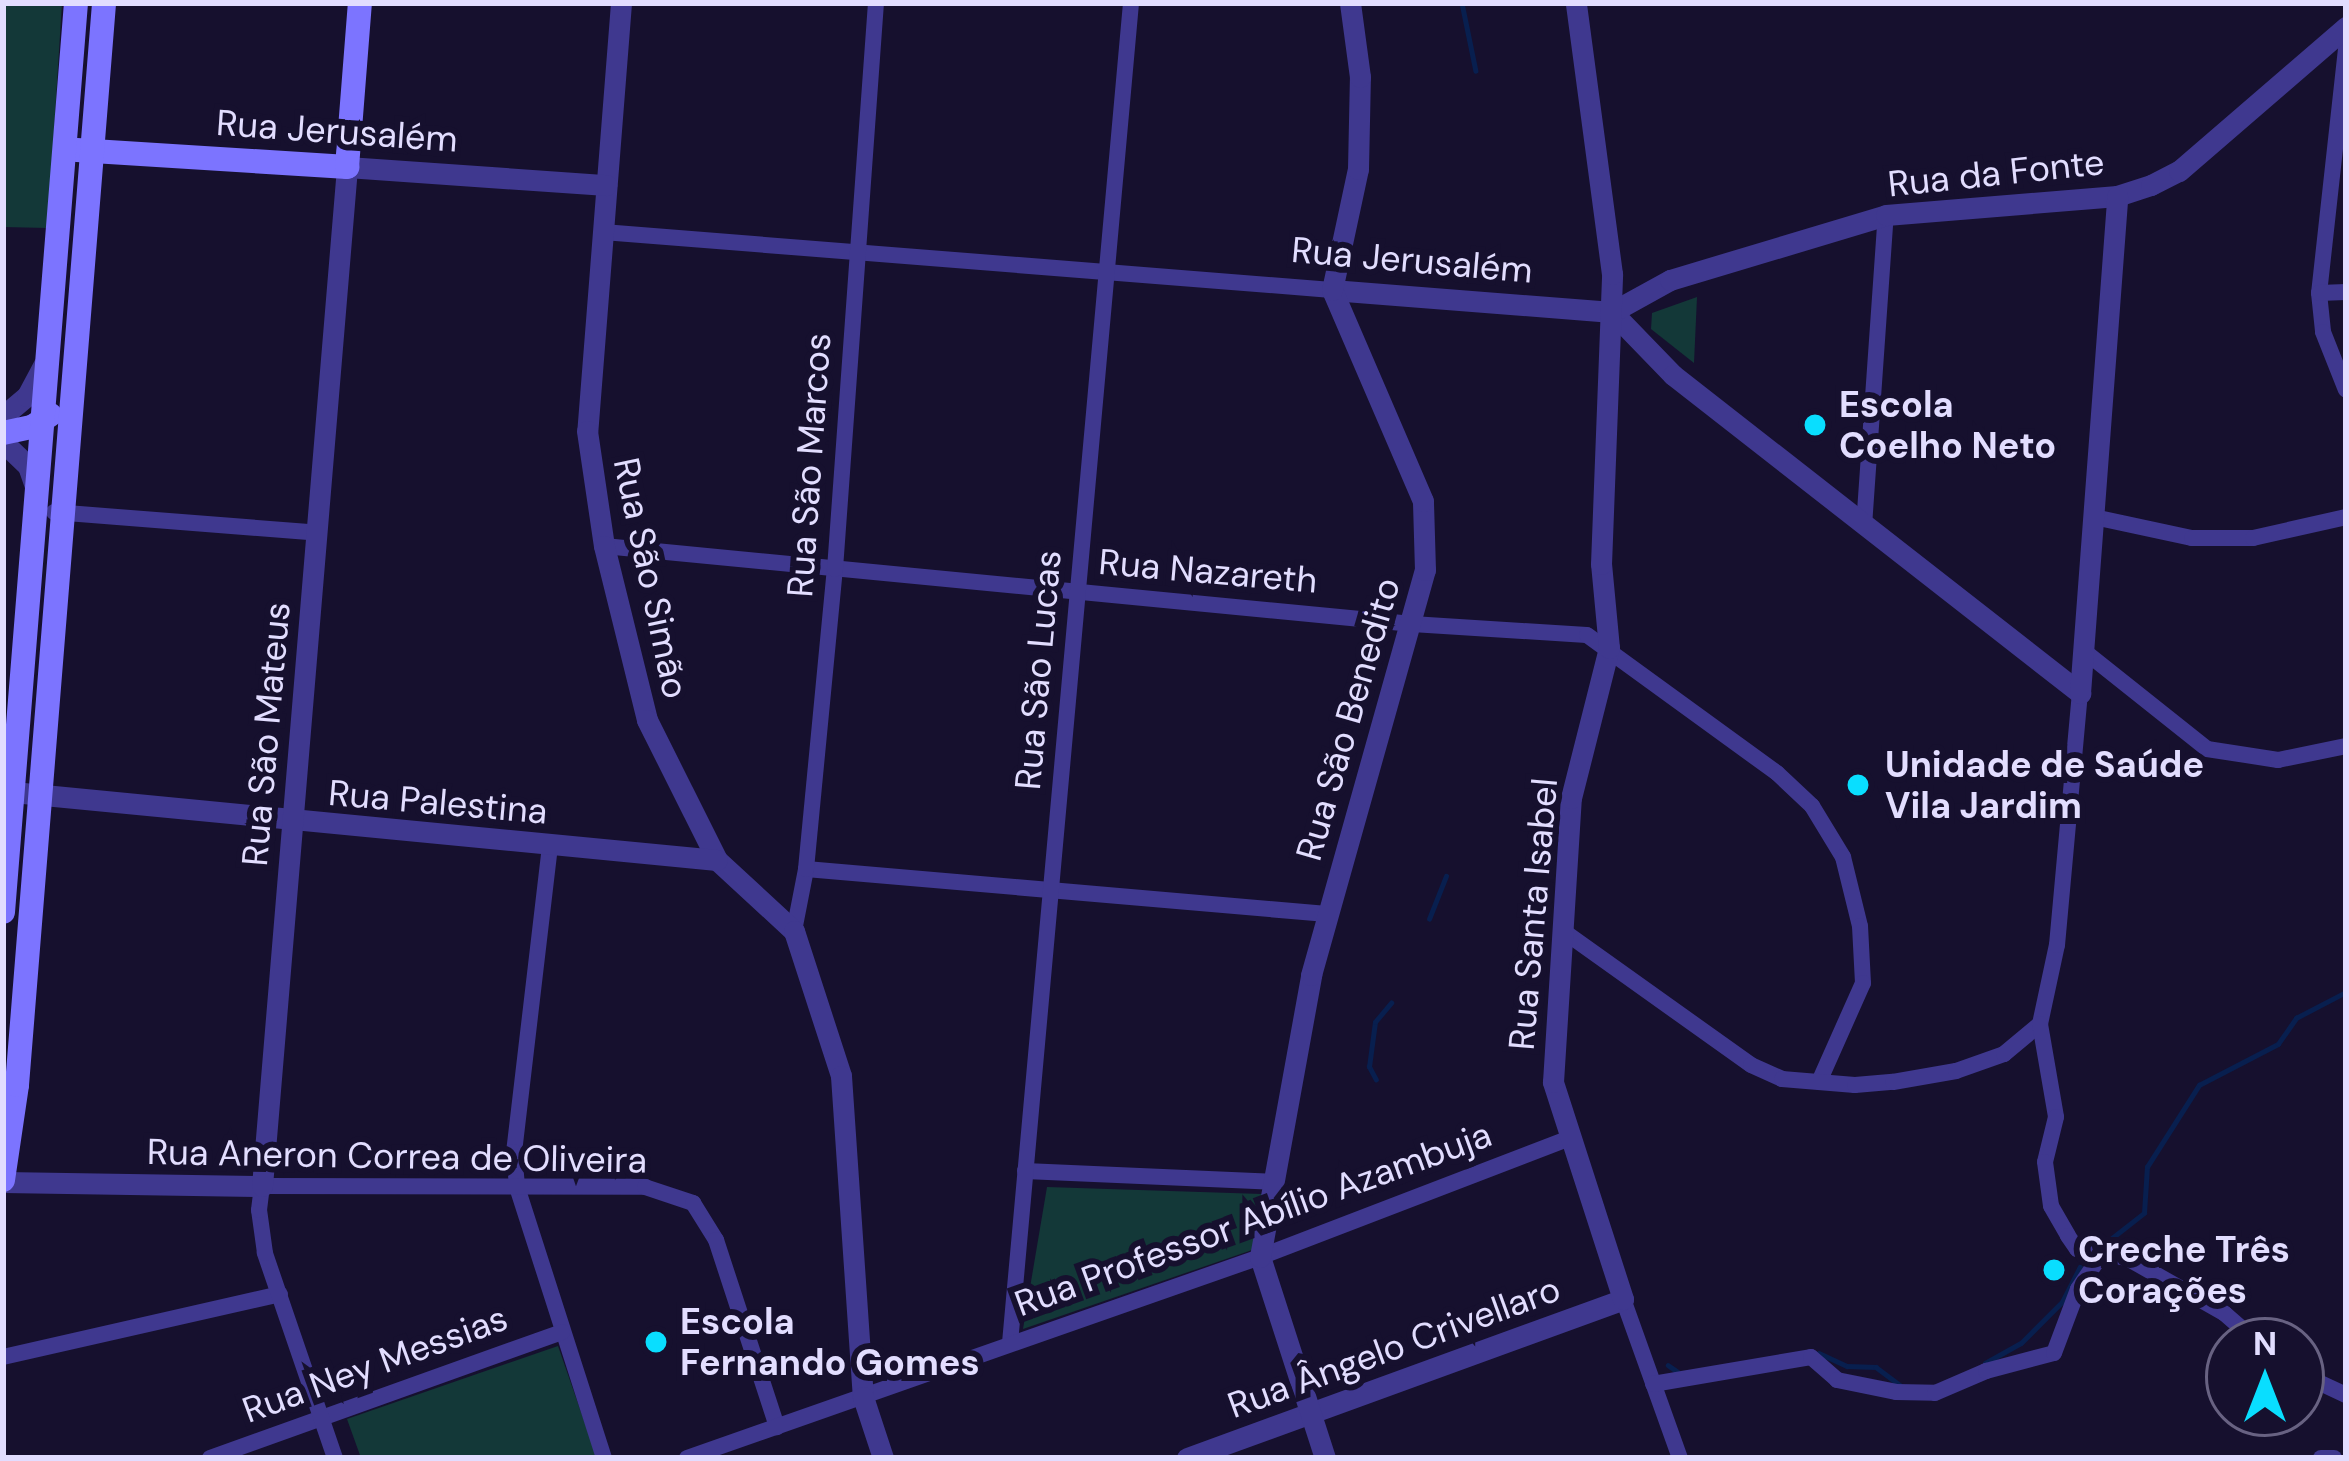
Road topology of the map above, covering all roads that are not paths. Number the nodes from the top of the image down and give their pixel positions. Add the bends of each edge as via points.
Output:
1 (76, 3) edge
2 (104, 3) edge
3 (360, 3) edge
4 (621, 3) edge
5 (876, 3) edge
6 (1131, 3) edge
7 (1350, 3) edge
8 (1576, 3) edge
9 (2346, 27) edge
10 (2346, 49) edge
11 (64, 149) junction
12 (91, 150) junction
13 (347, 167) junction
14 (606, 185) junction
15 (2117, 196) junction
16 (1886, 215) junction
17 (603, 232) junction
18 (858, 252) junction
19 (1107, 272) junction
20 (1332, 290) junction
21 (2346, 292) edge
22 (2319, 293) junction
23 (1612, 312) junction
24 (46, 358) junction
25 (76, 375) junction
26 (2346, 390) edge
27 (3, 416) edge
28 (41, 422) junction
29 (3, 433) edge
30 (3, 442) edge
31 (36, 500) junction
32 (66, 513) junction
33 (2094, 517) junction
34 (2346, 517) edge
35 (1864, 526) junction
36 (318, 533) junction
37 (604, 546) junction
38 (835, 568) junction
39 (1078, 592) junction
40 (1412, 624) junction
41 (1609, 648) junction
42 (2084, 651) junction
43 (2080, 693) junction
44 (2346, 746) edge
45 (10, 792) junction
46 (40, 794) junction
47 (296, 822) junction
48 (550, 846) junction
49 (717, 860) junction
50 (806, 868) junction
51 (1051, 890) junction
52 (3, 912) edge
53 (1327, 914) junction
54 (794, 932) junction
55 (1566, 933) junction
56 (2040, 1024) junction
57 (1819, 1082) junction
58 (1570, 1138) junction
59 (1025, 1171) junction
60 (3, 1181) edge
61 (1274, 1182) junction
62 (262, 1186) junction
63 (517, 1187) junction
64 (2101, 1255) junction
65 (1260, 1256) junction
66 (280, 1294) junction
67 (1623, 1299) junction
68 (2229, 1317) edge
69 (562, 1332) junction
70 (1010, 1343) junction
71 (3, 1357) edge
72 (1653, 1384) junction
73 (862, 1397) junction
74 (1310, 1413) junction
75 (322, 1419) junction
76 (776, 1426) junction
77 (210, 1458) edge
78 (335, 1458) edge
79 (604, 1458) edge
80 (687, 1458) edge
81 (884, 1458) edge
82 (1187, 1458) edge
83 (1325, 1458) edge
84 (1679, 1458) edge
85 (2321, 1458) edge
86 (2335, 1458) edge

1 - 11 main road
2 - 12 main road
3 - 13 main road, Rua São Mateus
4 - 14 street, Rua São Simão
5 - 18 street, Rua São Marcos
6 - 19 street, Rua São Lucas
7 - 20 street via 1360,77 1358,169
8 - 23 street, Rua Santa Isabel
9 - 15 street, Rua da Fonte via 2179,171
10 - 22 street
11 - 12 main road, Rua Jerusalém
11 - 24 main road
12 - 13 main road, Rua Jerusalém
12 - 25 main road
13 - 14 street, Rua Jerusalém
13 - 36 street, Rua São Mateus
14 - 17 street, Rua São Simão
15 - 16 street, Rua da Fonte
15 - 33 street
16 - 23 street, Rua da Fonte via 1670,280
16 - 35 street
17 - 18 street, Rua Jerusalém
17 - 37 street, Rua São Simão via 587,430
18 - 19 street, Rua Jerusalém
18 - 38 street, Rua São Marcos
19 - 20 street, Rua Jerusalém
19 - 39 street, Rua São Lucas
20 - 23 street, Rua Jerusalém
20 - 40 street, Rua São Benedito via 1423,501 1425,570
21 - 22 street
22 - 26 street via 2323,332
23 - 35 street via 1673,375
23 - 41 street, Rua Santa Isabel via 1601,564
24 - 27 street via 27,397
24 - 28 main road
25 - 28 main road via 68,396
25 - 32 main road
28 - 29 main road
28 - 31 main road
30 - 31 street via 28,466
31 - 32 street
31 - 45 main road
32 - 36 street
32 - 46 main road
33 - 34 street via 2192,538 2253,538
33 - 42 street
35 - 43 street
36 - 47 street, Rua São Mateus
37 - 38 street, Rua Nazareth
37 - 49 street, Rua São Simão via 647,720
38 - 39 street, Rua Nazareth
38 - 50 street, Rua São Marcos
39 - 40 street, Rua Nazareth
39 - 51 street, Rua São Lucas
40 - 41 street, Rua Nazareth via 1587,635
40 - 53 street, Rua São Benedito
41 - 55 street, Rua Santa Isabel via 1571,798
41 - 57 street, Rua Nazareth via 1777,773 1812,806 1843,857 1863,982
42 - 43 street
42 - 44 street via 2207,749 2278,760
43 - 56 street via 2057,945
45 - 46 street, Rua Palestina
45 - 52 main road
46 - 47 street, Rua Palestina
46 - 60 main road
47 - 48 street, Rua Palestina
47 - 62 street, Rua São Mateus
48 - 49 street, Rua Palestina
48 - 63 street via 514,1152
49 - 54 street, Rua São Simão
50 - 51 street
50 - 54 street, Rua São Marcos
51 - 53 street
51 - 59 street, Rua São Lucas
53 - 61 street, Rua São Benedito
54 - 73 street, Rua São Simão via 841,1076
55 - 57 street via 1751,1065 1782,1079
55 - 58 street, Rua Santa Isabel via 1553,1082
56 - 57 street via 2004,1054 1956,1071
56 - 64 street via 2056,1118 2045,1162 2051,1206 2077,1250
58 - 65 street, Rua Professor Abílio Azambuja
58 - 67 street, Rua Santa Isabel
59 - 61 street
59 - 70 street, Rua São Lucas
60 - 62 street, Rua Aneron Correa de Oliveira
61 - 65 street, Rua São Benedito
62 - 63 street, Rua Aneron Correa de Oliveira
62 - 66 street, Rua São Mateus via 266,1253
63 - 69 street
63 - 76 street, Rua Aneron Correa de Oliveira via 645,1187 693,1203 716,1240
64 - 68 street via 2127,1258
64 - 72 street via 2078,1289 2054,1354 1935,1393 1837,1380 1810,1357
65 - 70 street, Rua Professor Abílio Azambuja
65 - 74 street, Rua São Benedito
66 - 71 street
66 - 75 street, Rua São Mateus
67 - 72 street, Rua Santa Isabel
67 - 74 street, Rua Ângelo Crivellaro
69 - 75 street, Rua Ney Messias
69 - 79 street
70 - 73 street, Rua Professor Abílio Azambuja
72 - 84 street, Rua Santa Isabel
73 - 76 street, Rua Professor Abílio Azambuja
73 - 81 street, Rua São Simão
74 - 82 street, Rua Ângelo Crivellaro
74 - 83 street, Rua São Benedito
75 - 77 street, Rua Ney Messias
75 - 78 street, Rua São Mateus
76 - 80 street, Rua Professor Abílio Azambuja
85 - 86 street

